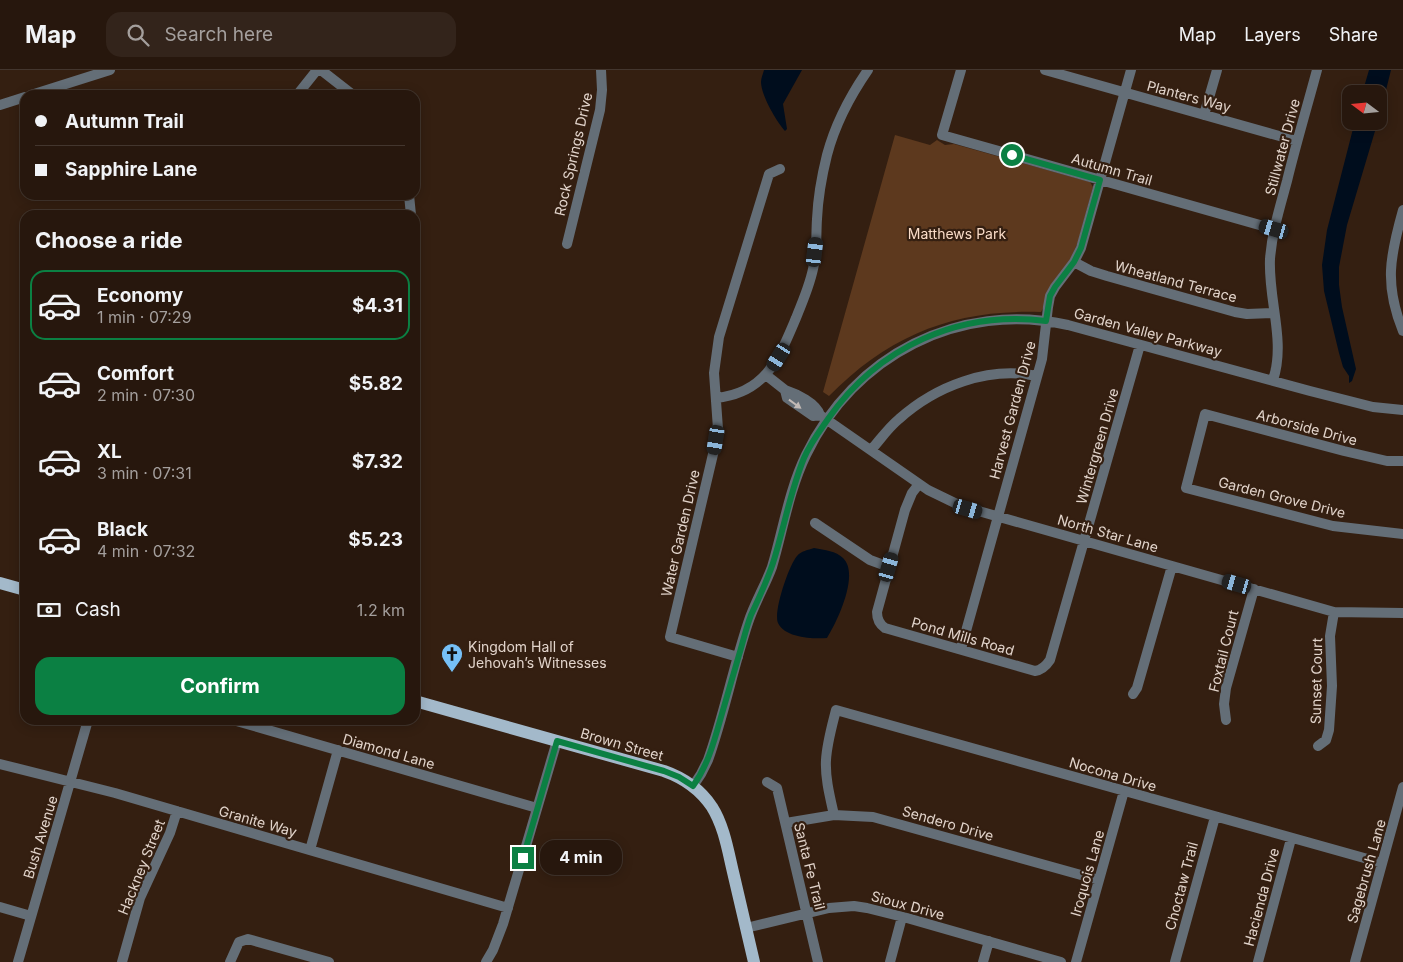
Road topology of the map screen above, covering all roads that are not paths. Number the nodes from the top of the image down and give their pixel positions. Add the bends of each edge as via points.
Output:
1 (110, 70) edge
2 (317, 70) edge
3 (321, 70) edge
4 (601, 70) edge
5 (868, 70) edge
6 (961, 70) edge
7 (1046, 70) edge
8 (1131, 70) edge
9 (1217, 70) edge
10 (1317, 70) edge
11 (47, 90) edge
12 (302, 90) edge
13 (347, 90) edge
14 (1124, 93) junction
15 (20, 99) edge
16 (0, 105) edge
17 (1204, 115) junction
18 (1297, 141) junction
19 (780, 169) dead end
20 (1100, 180) junction
21 (1403, 210) edge
22 (1274, 229) junction
23 (567, 244) dead end
24 (1074, 262) junction
25 (1273, 313) junction
26 (1046, 321) junction
27 (1403, 331) edge
28 (1140, 345) junction
29 (766, 375) junction
30 (1037, 376) junction
31 (1273, 380) junction
32 (716, 398) junction
33 (1403, 410) edge
34 (823, 418) junction
35 (871, 450) junction
36 (1403, 460) edge
37 (919, 484) junction
38 (1186, 488) joint
39 (998, 517) junction
40 (815, 524) dead end
41 (1403, 534) edge
42 (1085, 541) junction
43 (1172, 566) junction
44 (889, 567) junction
45 (0, 583) edge
46 (20, 589) edge
47 (1254, 589) junction
48 (1334, 612) junction
49 (1403, 613) edge
50 (961, 649) junction
51 (738, 657) junction
52 (1044, 668) joint
53 (1132, 694) dead end
54 (420, 702) edge
55 (1226, 720) dead end
56 (87, 725) edge
57 (250, 725) edge
58 (557, 741) junction
59 (1318, 746) dead end
60 (338, 750) junction
61 (0, 764) edge
62 (71, 782) junction
63 (767, 782) dead end
64 (693, 786) junction
65 (1403, 787) edge
66 (1124, 792) junction
67 (537, 808) junction
68 (177, 811) junction
69 (834, 815) junction
70 (1215, 817) junction
71 (786, 823) junction
72 (1291, 839) junction
73 (310, 850) junction
74 (1382, 863) junction
75 (1099, 880) junction
76 (0, 907) edge
77 (508, 908) junction
78 (807, 912) junction
79 (31, 916) junction
80 (902, 917) junction
81 (746, 928) junction
82 (989, 942) junction
83 (18, 962) edge
84 (122, 962) edge
85 (230, 962) edge
86 (330, 962) edge
87 (486, 962) edge
88 (754, 962) edge
89 (818, 962) edge
90 (890, 962) edge
91 (984, 962) edge
92 (1061, 962) edge
93 (1076, 962) edge
94 (1175, 962) edge
95 (1258, 962) edge
96 (1355, 962) edge

1 - 11 street
2 - 12 street
3 - 13 street
4 - 23 street, Rock Springs Drive via 600,110
5 - 29 street via 834,134 822,177 810,280 779,357
6 - 20 street, Autumn Trail via 942,135
7 - 14 street, Planters Way
8 - 14 street, Harvest Garden Drive
9 - 17 street
10 - 18 street, Stillwater Drive
14 - 17 street, Planters Way
14 - 20 street, Harvest Garden Drive
15 - 16 street
17 - 18 street, Planters Way
18 - 22 street, Stillwater Drive
19 - 32 street, Water Garden Drive via 769,174 719,338 714,374
20 - 22 street, Autumn Trail
20 - 24 street, Harvest Garden Drive
21 - 27 street via 1391,262 1390,286
22 - 25 street, Stillwater Drive via 1270,259
24 - 25 street, Wheatland Terrace via 1107,276 1235,312
24 - 26 street, Harvest Garden Drive via 1050,296
25 - 31 street, Stillwater Drive via 1278,358
26 - 28 street, Garden Valley Parkway
26 - 30 street, Harvest Garden Drive
26 - 34 street, Garden Valley Parkway via 1017,318 978,322 914,342 869,372
28 - 31 street, Garden Valley Parkway
28 - 42 street, Wintergreen Drive
29 - 32 street via 739,393
29 - 34 street, North Star Lane via 818,409
30 - 35 street via 1021,373 991,375 944,390 898,419
30 - 39 street, Harvest Garden Drive
31 - 33 street, Garden Valley Parkway via 1373,407
32 - 51 street, Water Garden Drive via 718,429 714,450 670,637
34 - 35 street, North Star Lane
34 - 51 street, Garden Valley Parkway via 800,468 773,563 748,622
35 - 37 street, North Star Lane
36 - 38 street, Arborside Drive via 1387,461 1205,414
37 - 39 street, North Star Lane via 955,504
37 - 44 street via 905,510
38 - 41 street, Garden Grove Drive via 1333,526
39 - 42 street, North Star Lane
39 - 50 street, Harvest Garden Drive
40 - 44 street via 865,557
42 - 43 street, North Star Lane
42 - 52 street, Wintergreen Drive via 1050,660
43 - 47 street, North Star Lane
43 - 53 street via 1137,688
44 - 50 street, Pond Mills Road via 877,612 878,621 885,628
45 - 46 main road
47 - 48 street, North Star Lane
47 - 55 street, Foxtail Court via 1226,688
48 - 49 street, North Star Lane
48 - 59 street, Sunset Court via 1330,636 1332,686 1329,730 1326,740
50 - 52 street, Pond Mills Road via 1035,671
51 - 64 street, Garden Valley Parkway via 708,760
54 - 58 main road, Brown Street
56 - 62 street, Bush Avenue
57 - 60 street, Diamond Lane
58 - 64 main road, Brown Street via 664,771
58 - 67 street
60 - 67 street, Diamond Lane
60 - 73 street
61 - 62 street, Granite Way
62 - 68 street, Granite Way
62 - 79 street, Bush Avenue
63 - 71 street, Santa Fe Trail via 777,788
64 - 81 main road, Brown Street via 709,803 718,820
65 - 74 street, Sagebrush Lane
66 - 69 street, Nocona Drive via 836,710 826,760
66 - 70 street, Nocona Drive
66 - 75 street, Iroquois Lane
67 - 77 street
68 - 73 street, Granite Way
68 - 84 street, Hackney Street via 140,898
69 - 71 street, Sendero Drive
69 - 75 street, Sendero Drive via 892,821
70 - 72 street, Nocona Drive
70 - 94 street, Choctaw Trail
71 - 78 street, Santa Fe Trail
72 - 74 street, Nocona Drive
72 - 95 street, Hacienda Drive
73 - 77 street, Granite Way
74 - 96 street, Sagebrush Lane
75 - 93 street, Iroquois Lane
76 - 79 street
77 - 87 street
78 - 80 street, Sioux Drive via 854,906
78 - 81 street, Sioux Drive
78 - 89 street, Santa Fe Trail
79 - 83 street, Bush Avenue
80 - 82 street, Sioux Drive
80 - 90 street
81 - 88 main road, Brown Street
82 - 91 street
82 - 92 street, Sioux Drive
85 - 86 street via 239,942 248,939

